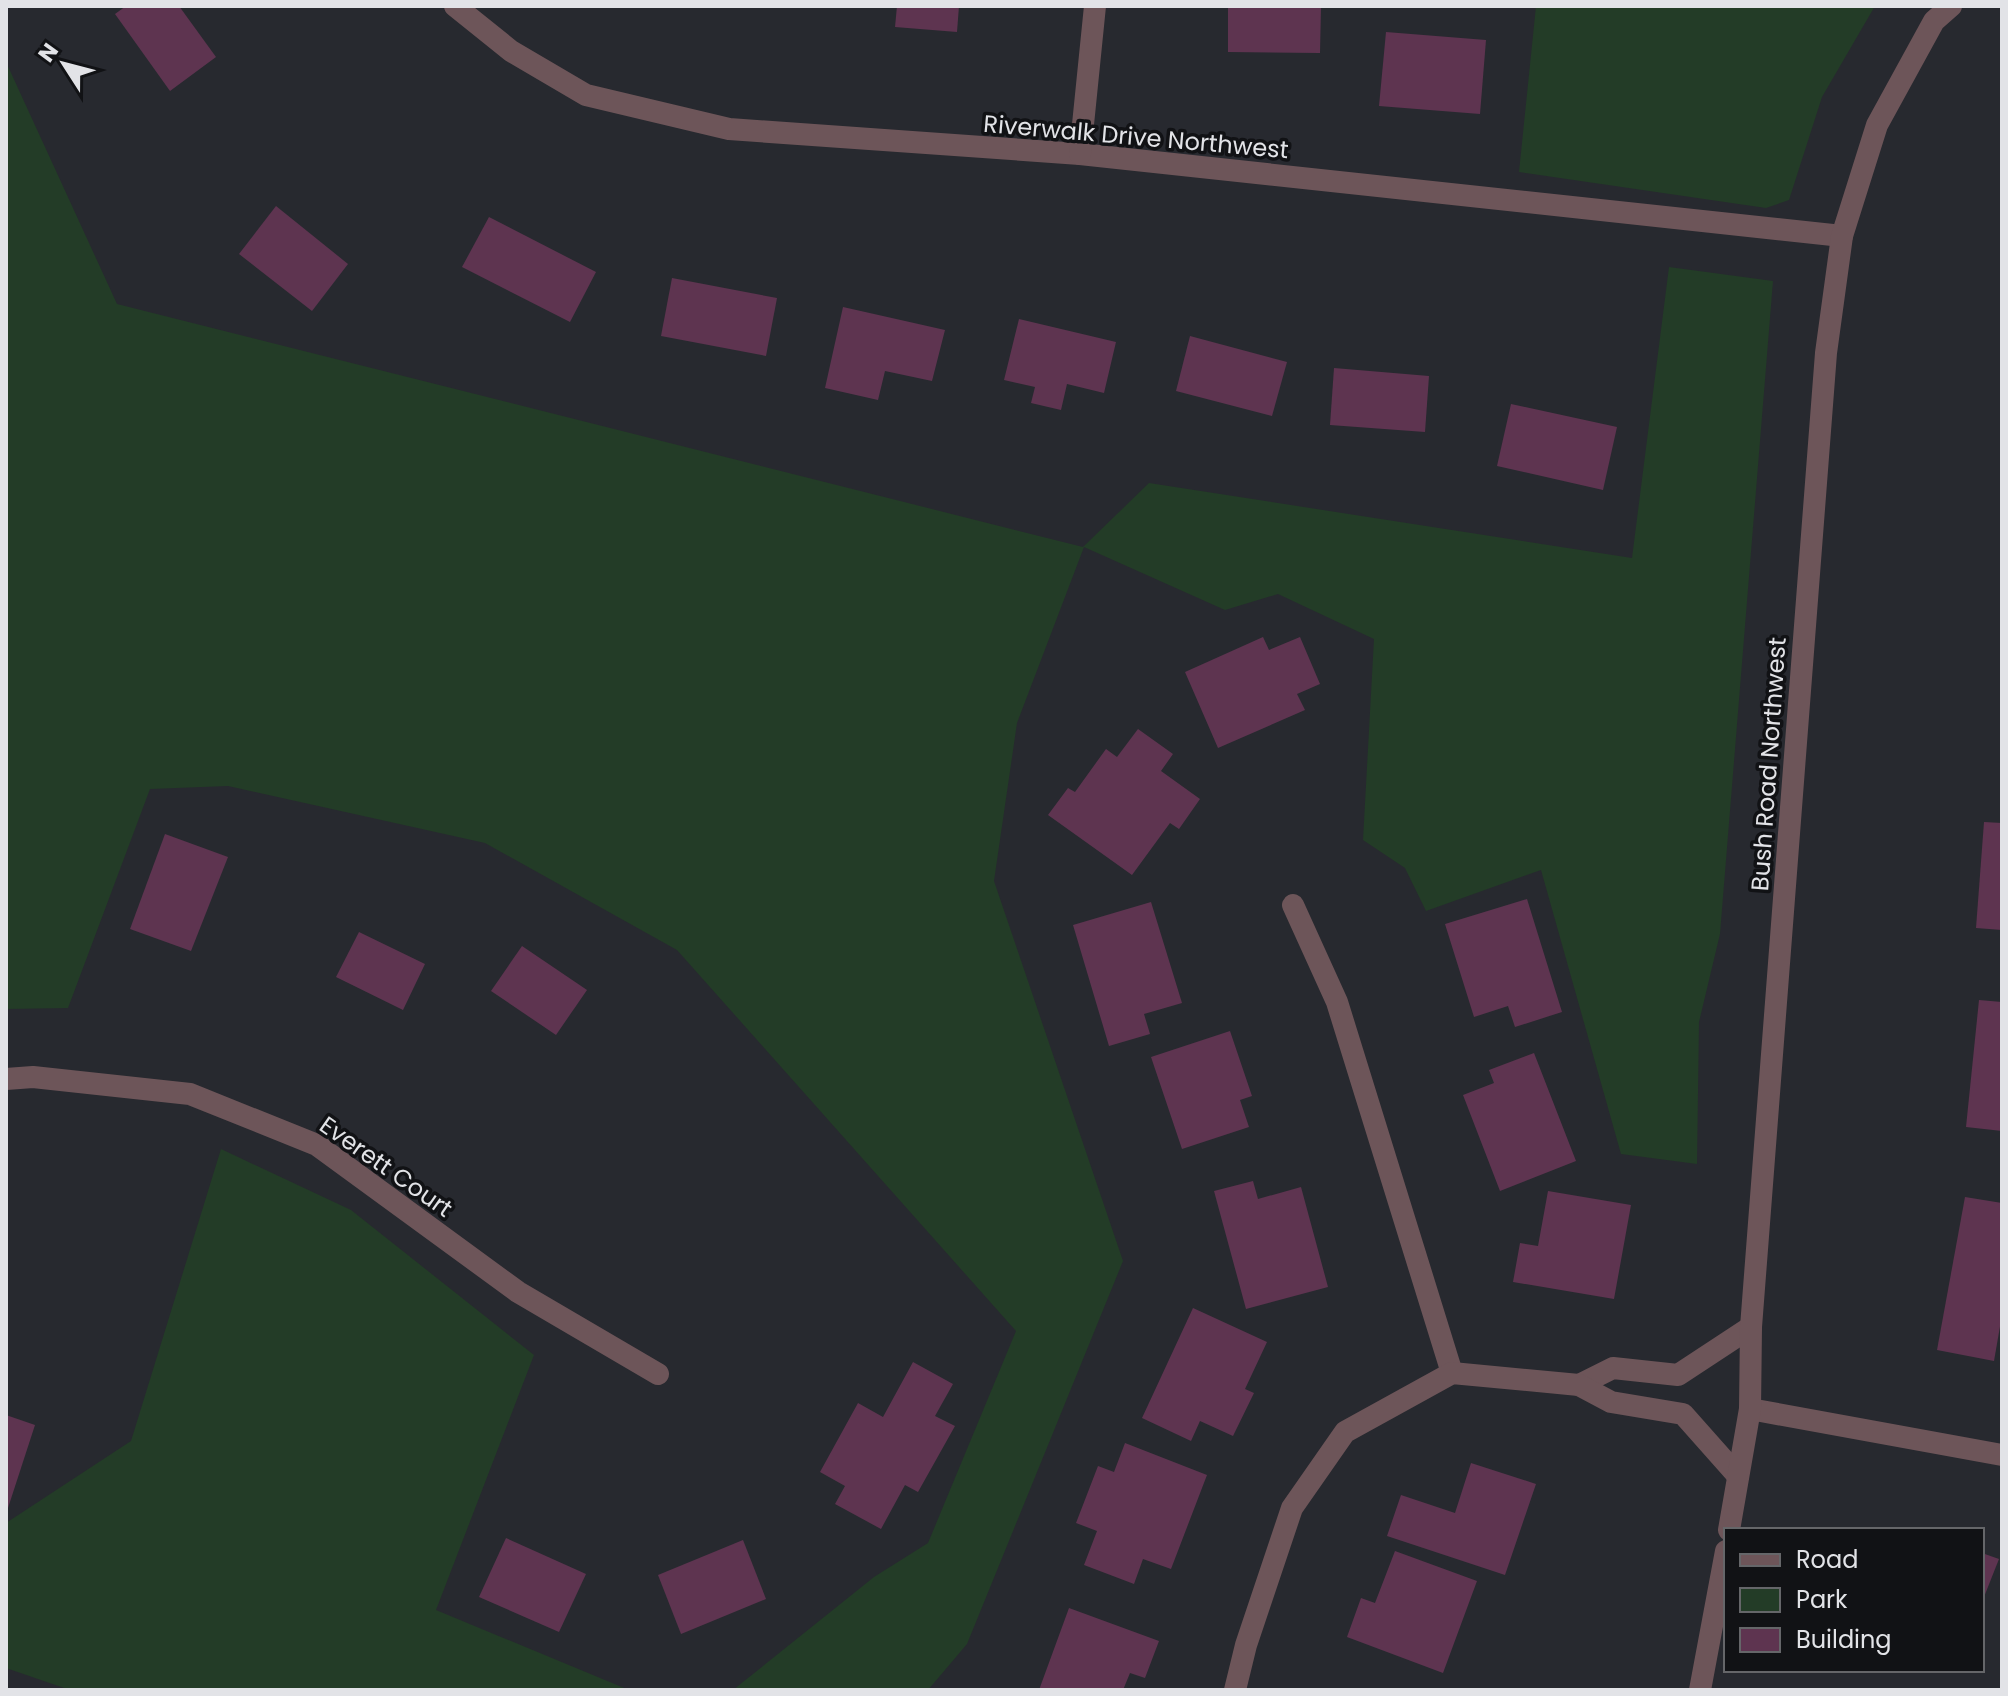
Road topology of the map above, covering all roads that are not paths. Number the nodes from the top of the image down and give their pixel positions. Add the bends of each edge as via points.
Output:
1 (455, 6) edge
2 (1095, 6) edge
3 (1943, 14) edge
4 (1080, 154) junction
5 (1842, 236) junction
6 (1293, 905) dead end
7 (6, 1079) edge
8 (1751, 1327) junction
9 (1452, 1373) junction
10 (658, 1374) dead end
11 (1579, 1385) junction
12 (1750, 1409) junction
13 (2002, 1455) edge
14 (1738, 1476) junction
15 (1729, 1528) edge
16 (1724, 1562) edge
17 (1235, 1690) edge
18 (1700, 1690) edge

1 - 4 street, Riverwalk Drive Northwest via 511,51 586,95 729,129
2 - 4 street
3 - 5 street, Bush Road Northwest via 1877,125
4 - 5 street, Riverwalk Drive Northwest
5 - 8 street, Bush Road Northwest via 1826,353
6 - 9 street via 1337,1002
7 - 10 street, Everett Court via 33,1077 190,1094 317,1145 518,1292
8 - 11 street via 1678,1375 1613,1368
8 - 12 street, Bush Road Northwest
9 - 11 street
9 - 17 street via 1345,1432 1292,1508
11 - 14 street via 1611,1402 1683,1414
12 - 13 street
12 - 14 street, Bush Road Northwest
14 - 15 street, Bush Road Northwest
16 - 18 street

